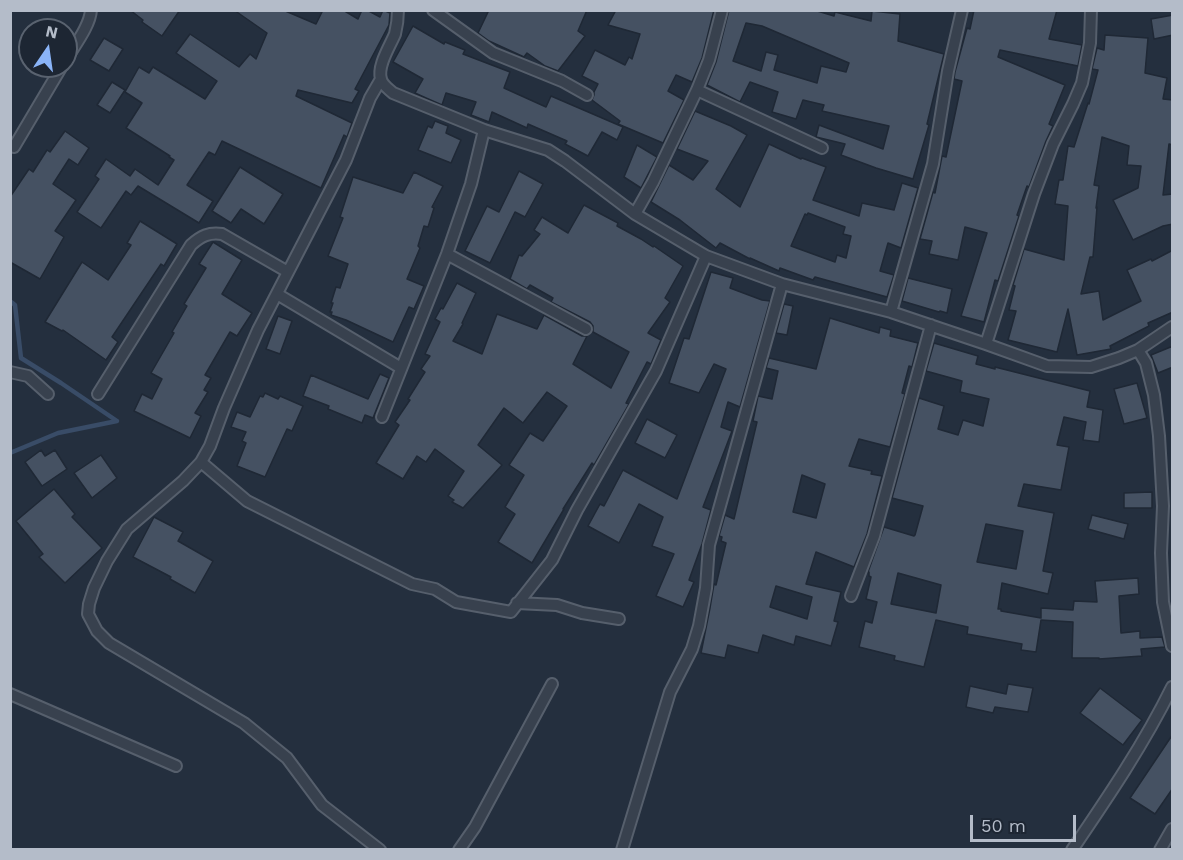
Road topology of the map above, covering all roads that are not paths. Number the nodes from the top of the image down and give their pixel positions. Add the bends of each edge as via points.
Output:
1 (91, 10) edge
2 (398, 10) edge
3 (433, 10) edge
4 (722, 10) edge
5 (962, 10) edge
6 (1091, 10) edge
7 (78, 40) edge
8 (55, 78) edge
9 (381, 79) junction
10 (697, 90) junction
11 (587, 95) dead end
12 (484, 130) junction
13 (14, 147) dead end
14 (822, 148) dead end
15 (635, 214) junction
16 (447, 254) junction
17 (706, 256) junction
18 (288, 272) junction
19 (782, 284) junction
20 (277, 294) junction
21 (891, 312) junction
22 (931, 325) junction
23 (1173, 327) edge
24 (586, 329) dead end
25 (986, 344) junction
26 (1137, 350) junction
27 (401, 368) junction
28 (10, 372) edge
29 (48, 394) dead end
30 (98, 394) dead end
31 (382, 417) dead end
32 (201, 462) junction
33 (851, 596) dead end
34 (517, 603) junction
35 (619, 619) dead end
36 (1173, 646) edge
37 (552, 684) dead end
38 (1173, 687) edge
39 (10, 694) edge
40 (176, 766) dead end
41 (1173, 829) edge
42 (380, 849) edge
43 (459, 849) edge
44 (622, 849) edge
45 (1072, 849) edge
46 (1160, 849) edge

1 - 7 street
2 - 9 street via 395,33 381,66
3 - 11 street via 493,53
4 - 10 street
5 - 21 street via 933,164
6 - 25 street via 1090,43 1082,83 1038,184
8 - 13 street
9 - 12 street via 393,93
9 - 18 street via 346,160
10 - 14 street
10 - 15 street
12 - 15 street via 548,150
12 - 16 street
15 - 17 street
16 - 24 street
16 - 27 street
17 - 19 street
17 - 34 street via 656,371 552,560
18 - 20 street
18 - 30 street via 222,234 201,236 191,245
19 - 21 street
19 - 44 street via 709,545 699,626 670,692
20 - 27 street
20 - 32 street
21 - 22 street
22 - 25 street
22 - 33 street via 874,536
23 - 26 street
25 - 26 street via 1047,366 1091,367
26 - 36 street via 1146,363 1159,436 1163,602
27 - 31 street
28 - 29 street via 28,376
32 - 34 street via 247,501 412,584 435,589 456,602 510,612
32 - 42 street via 127,529 102,570 88,614 109,643 244,723 287,758 322,805
34 - 35 street via 557,605
37 - 43 street via 475,828
38 - 45 street via 1156,721
39 - 40 street
41 - 46 street

